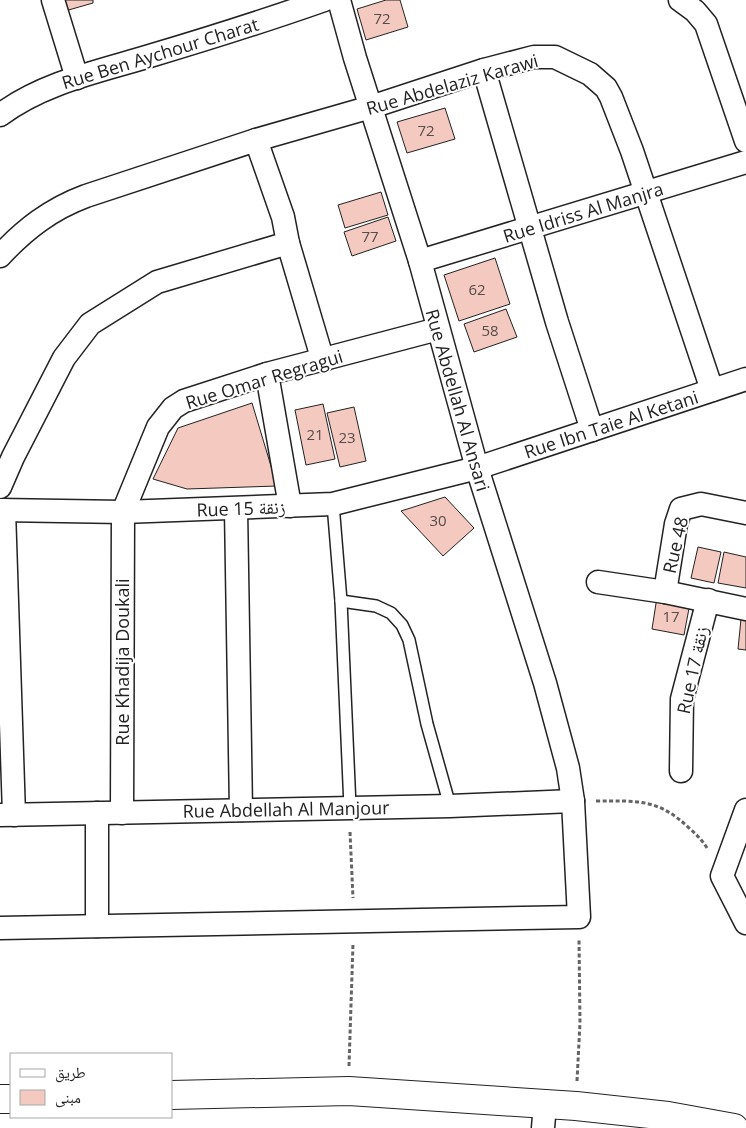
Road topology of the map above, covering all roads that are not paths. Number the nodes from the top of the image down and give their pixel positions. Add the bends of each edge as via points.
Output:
1 (53, 0) edge
2 (324, 0) edge
3 (339, 0) edge
4 (680, 0) edge
5 (484, 70) junction
6 (77, 78) junction
7 (371, 107) junction
8 (0, 115) edge
9 (256, 140) junction
10 (746, 141) edge
11 (746, 162) edge
12 (646, 193) junction
13 (532, 228) junction
14 (288, 243) junction
15 (0, 256) edge
16 (420, 261) junction
17 (438, 329) junction
18 (323, 361) junction
19 (267, 374) junction
20 (746, 379) edge
21 (712, 390) junction
22 (592, 430) junction
23 (477, 468) junction
24 (0, 487) edge
25 (333, 504) junction
26 (290, 506) junction
27 (236, 509) junction
28 (2, 510) edge
29 (123, 512) junction
30 (746, 513) edge
31 (598, 582) dead end
32 (665, 592) junction
33 (708, 600) junction
34 (341, 601) junction
35 (746, 609) edge
36 (681, 771) dead end
37 (573, 801) junction
38 (450, 806) junction
39 (350, 807) junction
40 (241, 810) junction
41 (746, 810) edge
42 (122, 812) junction
43 (97, 813) junction
44 (7, 815) edge
45 (746, 923) edge
46 (98, 926) junction
47 (0, 928) edge
48 (172, 1095) edge
49 (544, 1116) edge
50 (734, 1128) edge

1 - 6 street
2 - 6 street, Rue Ben Aychour Charat
3 - 7 street, Rue Abdellah Al Ansari
4 - 10 street via 706,24
5 - 7 street, Rue Abdelaziz Karawi
5 - 12 street, Rue Abdelaziz Karawi via 545,56 564,60 599,80 618,113
5 - 13 street
6 - 8 street, Rue Ben Aychour Charat via 38,92
7 - 9 street, Rue Abdelaziz Karawi
7 - 16 street, Rue Abdellah Al Ansari
9 - 14 street via 283,217
9 - 15 street, Rue Abdelaziz Karawi via 63,204 44,216
11 - 12 street, Rue Idriss Al Manjra
12 - 13 street, Rue Idriss Al Manjra
12 - 21 street, Rue Abdelaziz Karawi
13 - 16 street, Rue Idriss Al Manjra
13 - 22 street via 557,322
14 - 18 street
14 - 24 street via 158,282 90,324 64,358 12,457
16 - 17 street, Rue Abdellah Al Ansari
17 - 18 street, Rue Omar Regragui
17 - 23 street, Rue Abdellah Al Ansari
18 - 19 street, Rue Omar Regragui
19 - 26 street
19 - 29 street, Rue Omar Regragui via 173,408 158,427
20 - 21 street, Rue Ibn Taie Al Ketani
21 - 22 street, Rue Ibn Taie Al Ketani
22 - 23 street, Rue Ibn Taie Al Ketani
23 - 25 street, Rue 15 زنقة
23 - 37 street, Rue Abdellah Al Ansari via 545,683 568,768
25 - 26 street, Rue 15 زنقة
25 - 34 lane
26 - 27 street, Rue 15 زنقة
27 - 29 street, Rue 15 زنقة
27 - 40 street
28 - 29 street, Rue 15 زنقة
28 - 44 street
29 - 42 street, Rue Khadija Doukali
30 - 32 street, Rue 48 via 701,504 681,509
31 - 32 street
32 - 33 street
33 - 35 street
33 - 36 street, Rue 17 زنقة via 682,698
34 - 38 lane via 376,606 391,613 402,625 409,640 427,724
34 - 39 lane
37 - 38 street, Rue Abdellah Al Manjour
37 - 46 street, Rue Abdellah Al Ansari via 579,917
38 - 39 street, Rue Abdellah Al Manjour
39 - 40 street, Rue Abdellah Al Manjour
40 - 42 street, Rue Abdellah Al Manjour
41 - 45 street via 722,876
42 - 43 street, Rue Abdellah Al Manjour
43 - 44 street, Rue Abdellah Al Manjour
43 - 46 street
46 - 47 street
48 - 49 main road via 349,1091
49 - 50 main road via 576,1106 668,1116

